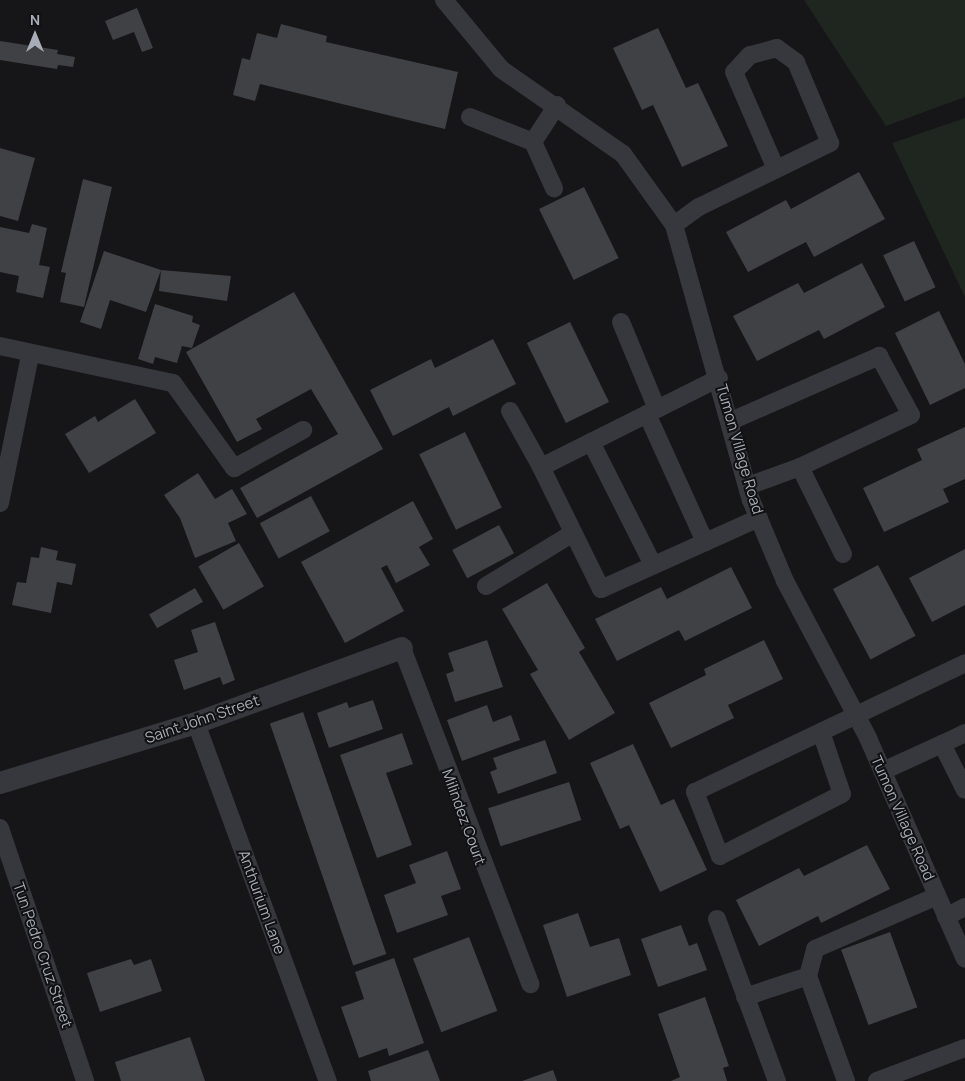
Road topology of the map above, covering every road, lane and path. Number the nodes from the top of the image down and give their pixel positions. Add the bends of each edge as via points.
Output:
1 (444, 0) edge
2 (556, 105) junction
3 (470, 117) dead end
4 (533, 142) junction
5 (776, 170) junction
6 (554, 188) dead end
7 (674, 225) junction
8 (621, 322) dead end
9 (0, 346) edge
10 (30, 355) junction
11 (720, 378) junction
12 (510, 411) dead end
13 (652, 412) junction
14 (731, 421) junction
15 (303, 430) dead end
16 (590, 442) junction
17 (541, 468) junction
18 (800, 468) junction
19 (748, 486) junction
20 (0, 503) edge
21 (759, 518) junction
22 (573, 533) junction
23 (705, 542) junction
24 (842, 554) dead end
25 (653, 566) junction
26 (486, 586) dead end
27 (402, 648) joint
28 (965, 663) edge
29 (856, 716) junction
30 (196, 723) junction
31 (821, 732) junction
32 (965, 733) edge
33 (942, 744) junction
34 (883, 772) junction
35 (0, 783) edge
36 (965, 790) edge
37 (0, 828) edge
38 (937, 896) junction
39 (965, 907) edge
40 (946, 917) junction
41 (716, 919) dead end
42 (965, 959) edge
43 (808, 976) junction
44 (530, 984) dead end
45 (745, 996) junction
46 (965, 1048) edge
47 (86, 1081) edge
48 (328, 1081) edge
49 (777, 1081) edge
50 (846, 1081) edge
51 (877, 1081) edge

1 - 2 street, Tumon Village Road via 501,70
2 - 4 street
2 - 7 street, Tumon Village Road via 623,154
3 - 4 street
4 - 6 street
5 - 5 street via 830,143 796,62 777,48 750,55 734,72
5 - 7 street via 699,207
7 - 11 street, Tumon Village Road
8 - 13 street
9 - 10 street
10 - 15 street via 173,383 234,468
10 - 20 street
11 - 13 street
11 - 14 street, Tumon Village Road
12 - 17 street
13 - 16 street
13 - 23 street
14 - 18 street via 879,356 911,415
14 - 19 street, Tumon Village Road
16 - 17 street
16 - 25 street
17 - 22 street
18 - 19 street
18 - 24 street
19 - 21 street, Tumon Village Road
21 - 23 street
21 - 29 street, Tumon Village Road via 785,581
22 - 25 street via 601,589
22 - 26 street
23 - 25 street
27 - 30 street, Saint John Street
27 - 44 street, Milindez Court
28 - 29 street
29 - 31 street
29 - 34 street, Tumon Village Road
30 - 35 street, Saint John Street
30 - 48 street, Anthurium Lane
31 - 31 street via 695,792 720,856 842,794
32 - 33 street
33 - 34 street
33 - 36 street
34 - 38 street, Tumon Village Road
37 - 47 street, Tun Pedro Cruz Street
38 - 40 street, Tumon Village Road
38 - 43 street via 815,949
39 - 40 street
40 - 42 street, Tumon Village Road
41 - 45 street
43 - 45 street
43 - 50 street
45 - 49 street
46 - 51 street

